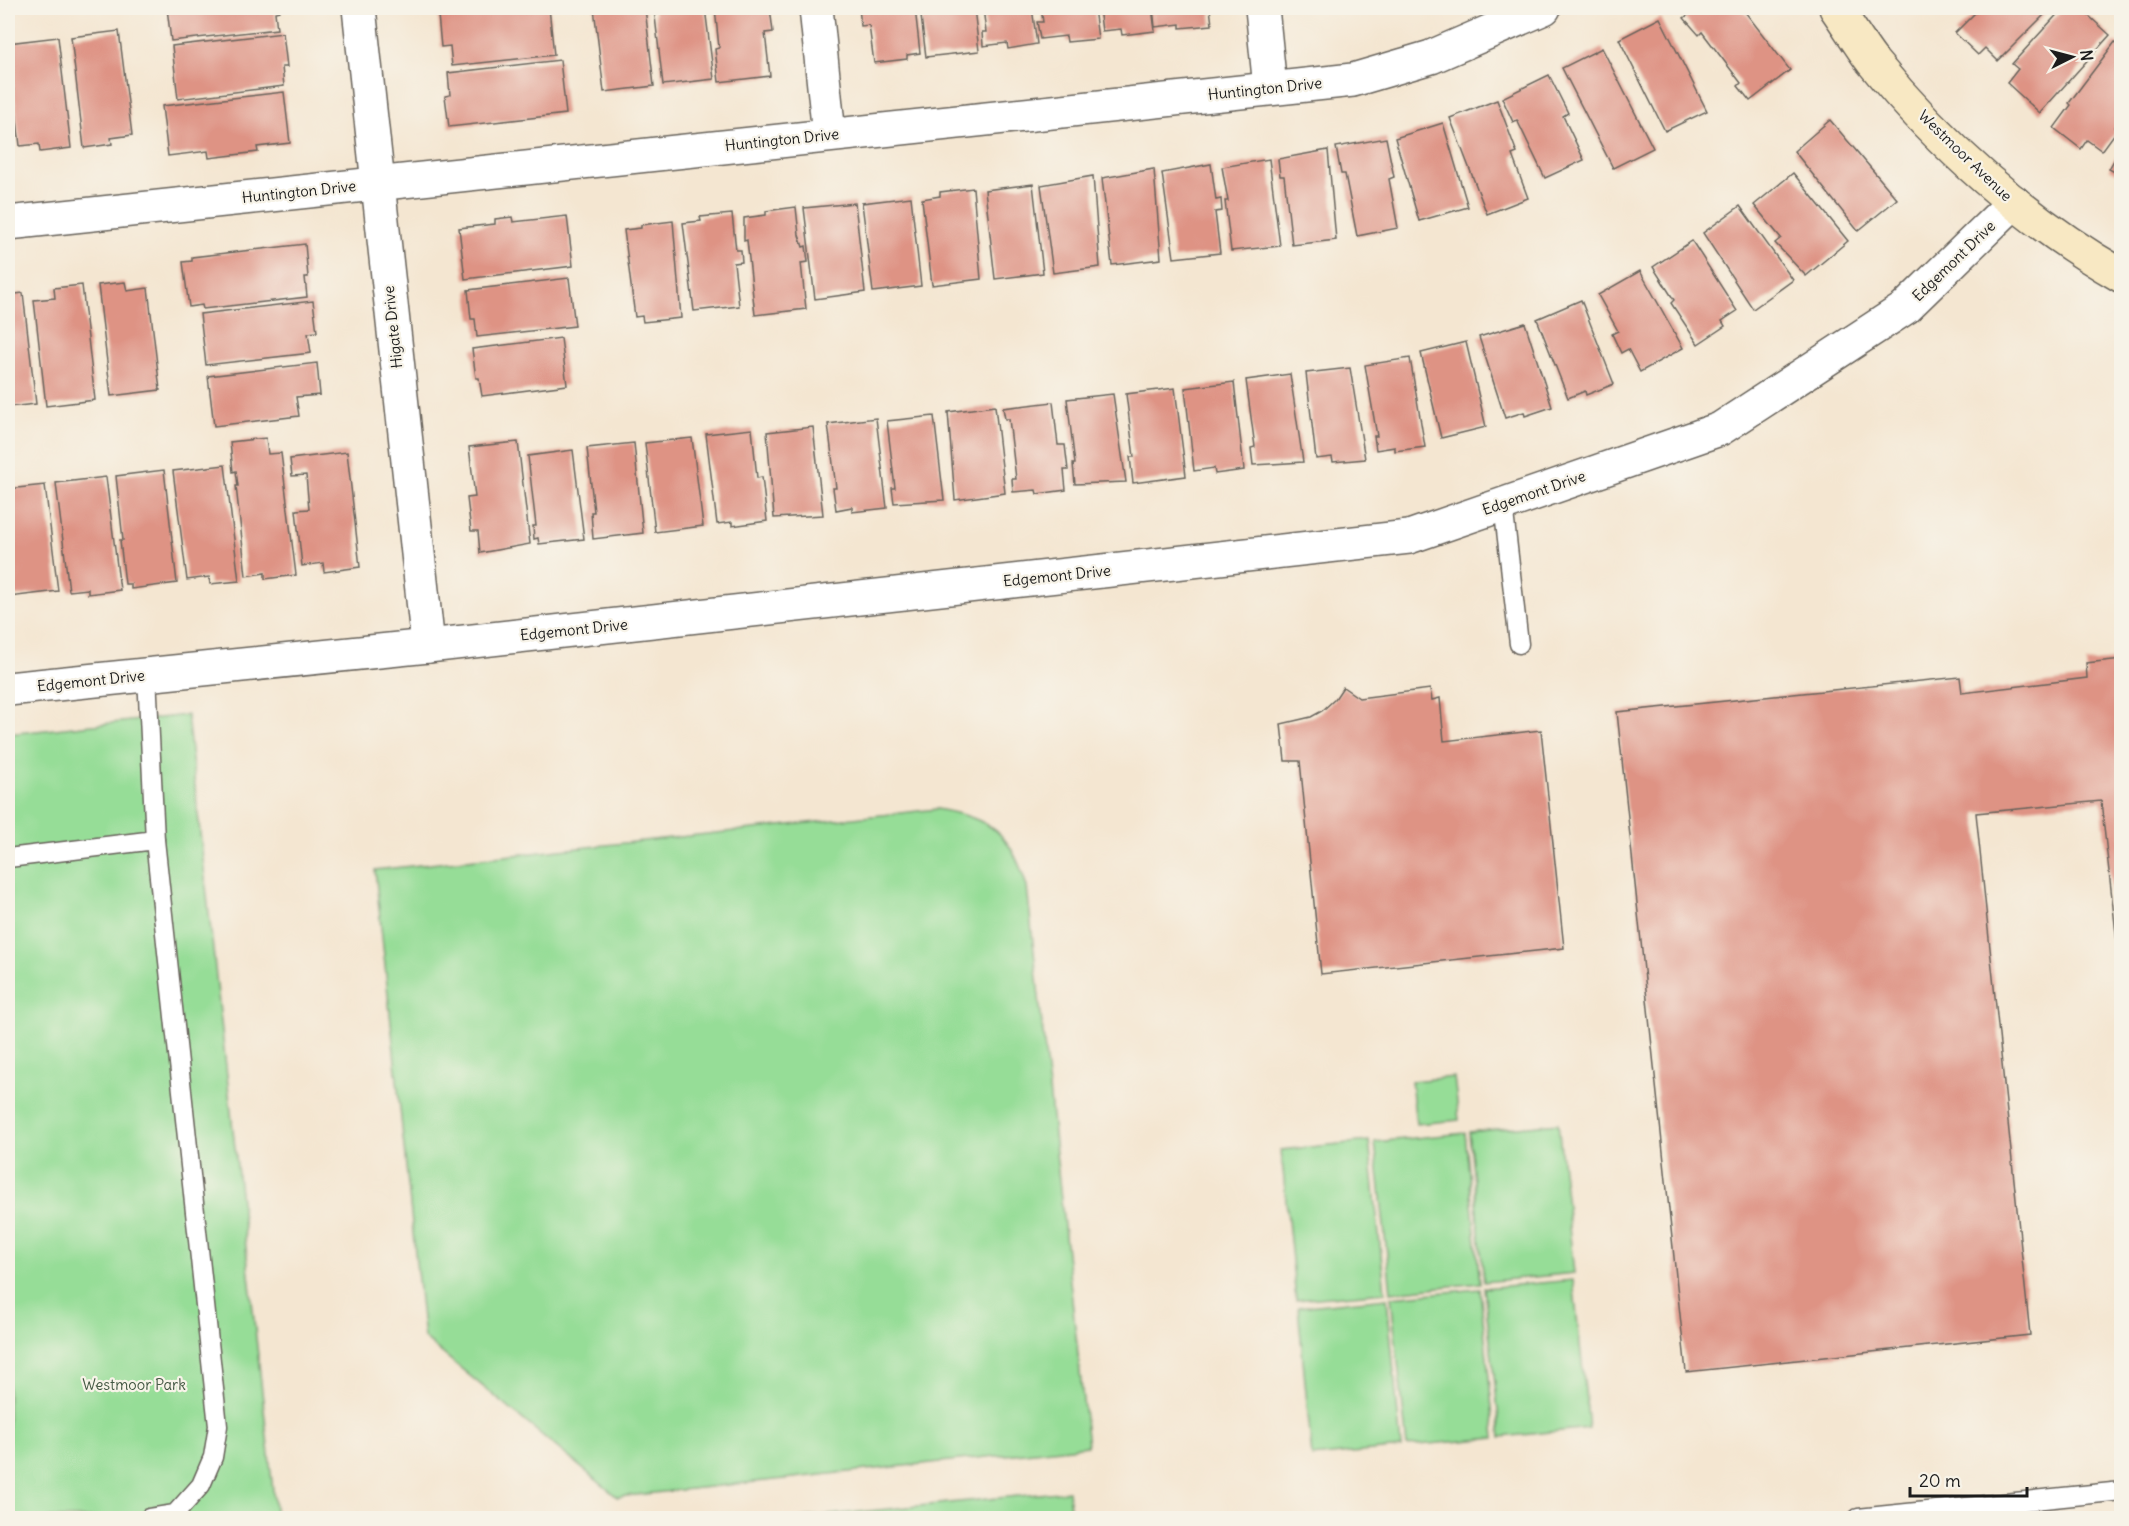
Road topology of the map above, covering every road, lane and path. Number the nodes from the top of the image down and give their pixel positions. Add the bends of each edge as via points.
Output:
1 (359, 8) edge
2 (816, 8) edge
3 (1262, 8) edge
4 (1544, 8) edge
5 (1836, 8) edge
6 (1270, 88) junction
7 (829, 135) junction
8 (378, 183) junction
9 (2014, 202) junction
10 (8, 223) edge
11 (2121, 276) edge
12 (1503, 504) junction
13 (1519, 644) dead end
14 (428, 646) junction
15 (147, 675) junction
16 (8, 689) edge
17 (155, 840) junction
18 (8, 858) edge
19 (2121, 1491) edge
20 (149, 1518) edge
21 (1858, 1518) edge

1 - 8 street, Higate Drive
2 - 7 street
3 - 6 street
4 - 6 street, Huntington Drive via 1431,57 1353,80
5 - 9 street, Westmoor Avenue via 1872,60 1939,134
6 - 7 street, Huntington Drive
7 - 8 street, Huntington Drive
8 - 10 street, Huntington Drive
8 - 14 street, Higate Drive
9 - 11 street, Westmoor Avenue
9 - 12 street, Edgemont Drive via 1905,308 1720,429
12 - 13 lane
12 - 14 street, Edgemont Drive via 1409,537
14 - 15 street, Edgemont Drive
15 - 16 street, Edgemont Drive
15 - 17 lane
17 - 18 lane
17 - 20 lane via 218,1426 213,1457 201,1485 174,1514
19 - 21 lane

